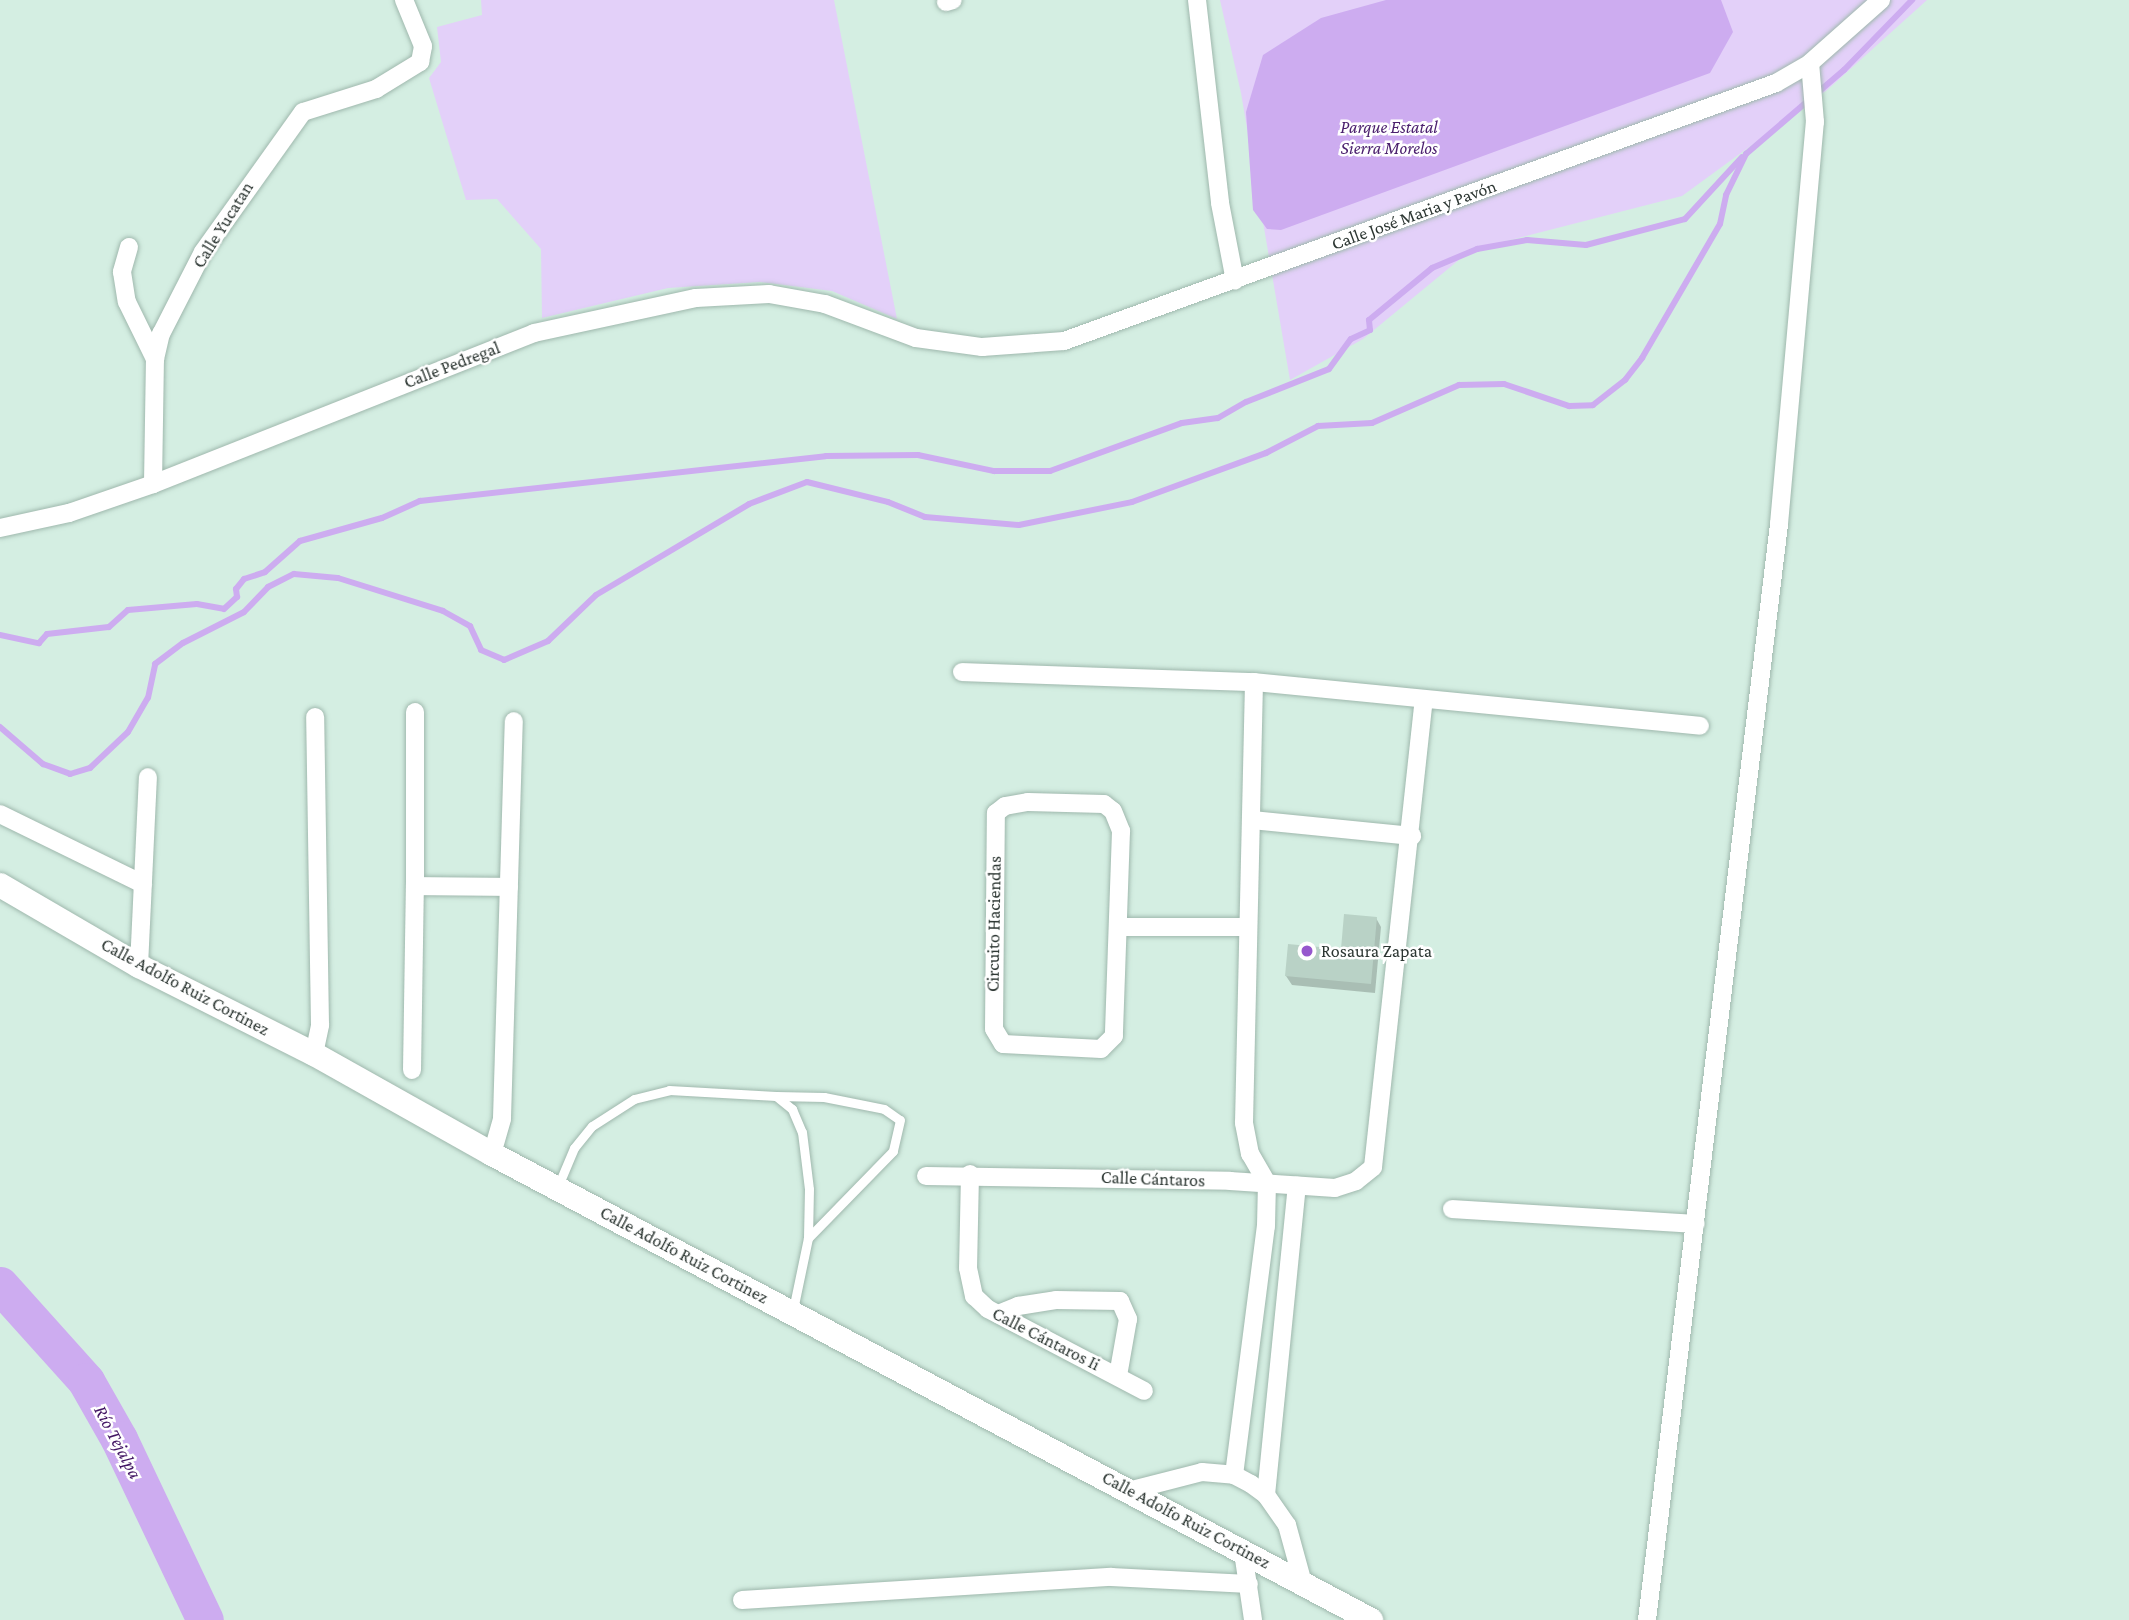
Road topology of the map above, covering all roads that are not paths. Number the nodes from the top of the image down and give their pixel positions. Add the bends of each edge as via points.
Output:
1 (404, 0) edge
2 (1197, 0) edge
3 (1881, 0) edge
4 (1810, 63) junction
5 (129, 247) dead end
6 (1235, 281) junction
7 (916, 338) joint
8 (155, 359) junction
9 (153, 484) junction
10 (0, 528) edge
11 (962, 673) dead end
12 (1254, 682) junction
13 (1424, 700) junction
14 (415, 712) dead end
15 (315, 717) dead end
16 (514, 721) dead end
17 (1700, 726) dead end
18 (148, 778) dead end
19 (0, 814) edge
20 (1252, 820) junction
21 (1412, 836) junction
22 (143, 884) junction
23 (0, 885) edge
24 (415, 886) junction
25 (509, 887) junction
26 (1121, 927) junction
27 (1248, 927) junction
28 (139, 966) junction
29 (314, 1054) junction
30 (412, 1070) dead end
31 (776, 1096) junction
32 (492, 1154) junction
33 (970, 1174) junction
34 (926, 1176) dead end
35 (1267, 1184) junction
36 (1297, 1186) junction
37 (557, 1188) junction
38 (1452, 1209) dead end
39 (1696, 1224) junction
40 (808, 1238) junction
41 (792, 1312) junction
42 (998, 1314) junction
43 (1118, 1376) junction
44 (1144, 1391) dead end
45 (1234, 1475) junction
46 (1132, 1490) junction
47 (1266, 1495) junction
48 (1243, 1552) junction
49 (1303, 1583) junction
50 (1249, 1584) junction
51 (742, 1600) dead end
52 (1253, 1620) edge
53 (1371, 1620) edge
54 (1647, 1620) edge

1 - 8 street, Calle Yucatan via 425,55 413,68 376,89 314,106 291,124 203,252 161,334
2 - 6 street via 1220,203
3 - 4 street, Calle José Maria y Pavón
4 - 6 street, Calle José Maria y Pavón via 1776,83
4 - 39 street via 1815,122 1779,524
5 - 8 street via 122,272 127,302
6 - 7 street, Calle José Maria y Pavón via 1064,341 982,347
7 - 9 street, Calle Pedregal via 825,304 769,294 696,298 619,312 522,338
8 - 9 street, Calle Yucatan
9 - 10 street, Calle Pedregal via 69,513
11 - 12 street
12 - 13 street
12 - 20 street
13 - 17 street
13 - 21 street
14 - 24 street
15 - 29 street via 320,1025
16 - 25 street
18 - 22 street
19 - 22 street
20 - 21 street
20 - 27 street
21 - 36 street, Calle Cántaros via 1373,1167 1356,1181 1335,1188
22 - 28 street
23 - 28 main road, Calle Adolfo Ruiz Cortinez
24 - 25 street
24 - 30 street
25 - 32 street via 502,1118
26 - 26 street, Circuito Haciendas via 1121,831 1113,811 1104,804 1028,802 1005,806 996,813 992,1020 1003,1044 1089,1051 1111,1045
26 - 27 street
27 - 35 street via 1244,1123 1250,1154
28 - 29 main road, Calle Adolfo Ruiz Cortinez
29 - 32 main road, Calle Adolfo Ruiz Cortinez
31 - 37 lane via 669,1090 634,1099 592,1126 574,1147
31 - 40 lane via 792,1109 802,1132 809,1189
31 - 40 lane via 824,1097 894,1113 900,1120 893,1151
32 - 37 main road, Calle Adolfo Ruiz Cortinez
33 - 34 street, Calle Cántaros
33 - 35 street, Calle Cántaros
33 - 42 street, Calle Cántaros Ii via 968,1268 974,1296
35 - 36 street, Calle Cántaros
35 - 45 street via 1264,1259
36 - 47 street
37 - 41 main road, Calle Adolfo Ruiz Cortinez
38 - 39 street
39 - 54 street
40 - 41 lane
41 - 46 main road, Calle Adolfo Ruiz Cortinez
42 - 43 street, Calle Cántaros Ii
42 - 43 street via 1056,1300 1120,1301 1128,1320
43 - 44 street, Calle Cántaros Ii
45 - 46 street via 1202,1472
45 - 47 street
46 - 48 main road, Calle Adolfo Ruiz Cortinez
47 - 49 street via 1287,1525
48 - 49 main road, Calle Adolfo Ruiz Cortinez
48 - 50 street
49 - 53 main road, Calle Adolfo Ruiz Cortinez
50 - 51 street via 1111,1577
50 - 52 street

